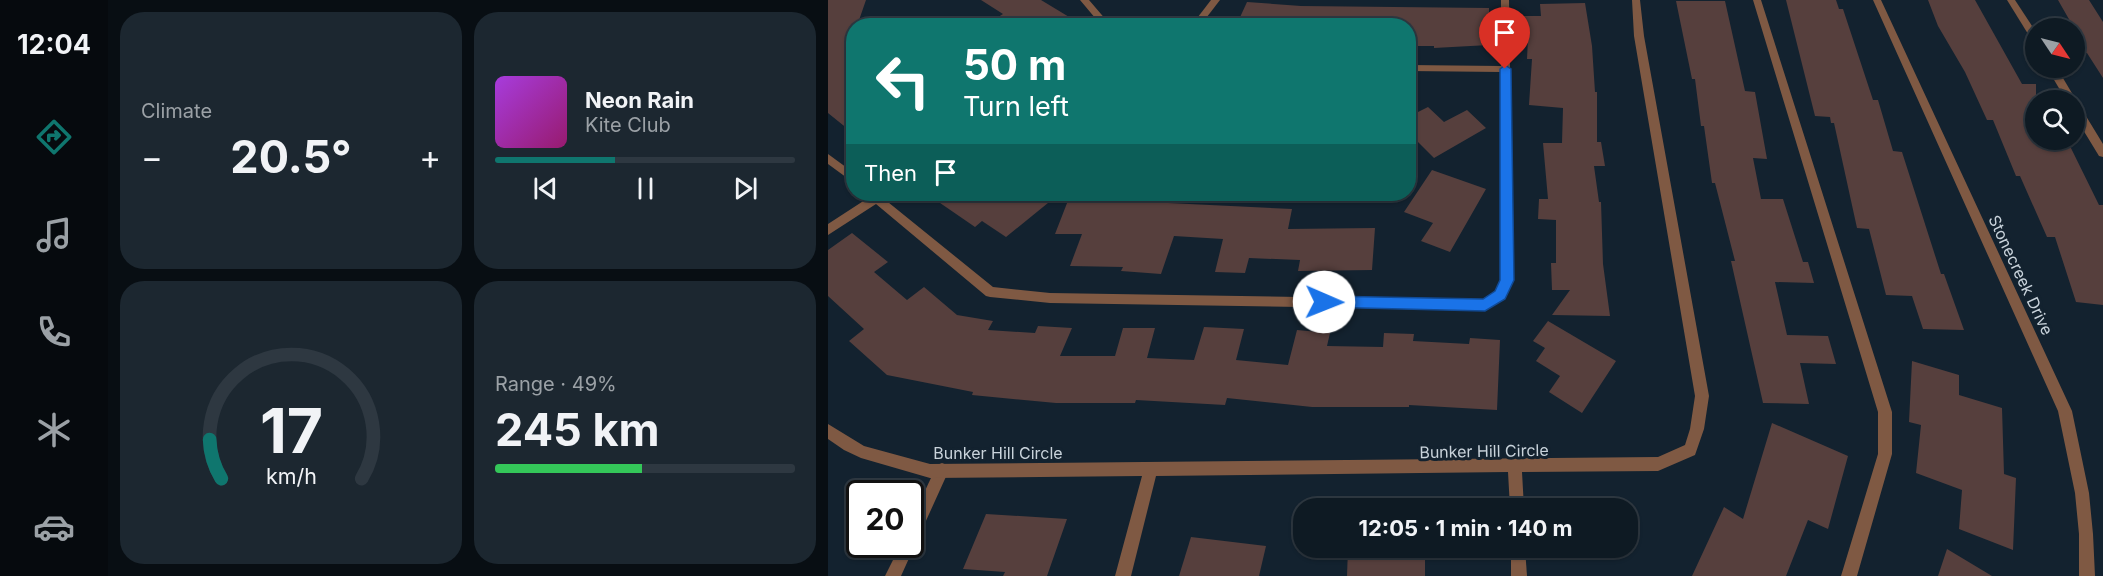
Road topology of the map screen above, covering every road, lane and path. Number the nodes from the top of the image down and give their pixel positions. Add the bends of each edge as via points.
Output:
1 (1084, 0) edge
2 (1216, 0) edge
3 (1505, 0) edge
4 (1636, 0) edge
5 (1757, 0) edge
6 (1877, 0) edge
7 (2012, 0) edge
8 (1100, 18) edge
9 (1201, 18) edge
10 (2025, 22) edge
11 (1416, 68) edge
12 (1505, 69) junction
13 (2085, 124) edge
14 (2103, 153) edge
15 (828, 158) edge
16 (846, 173) edge
17 (867, 201) edge
18 (880, 201) edge
19 (828, 230) edge
20 (828, 430) edge
21 (1515, 467) junction
22 (942, 470) junction
23 (1150, 470) junction
24 (1517, 498) edge
25 (924, 511) edge
26 (902, 558) edge
27 (1518, 558) edge
28 (893, 576) edge
29 (1123, 576) edge
30 (1519, 576) edge
31 (1849, 576) edge
32 (2087, 576) edge

1 - 8 street
2 - 9 street
3 - 12 street
4 - 21 street, Bunker Hill Circle via 1702,396 1697,429 1690,450 1658,464
5 - 31 street via 1885,412 1885,454
6 - 32 street, Stonecreek Drive via 2065,411 2078,461 2088,534
7 - 10 street
11 - 12 street
12 - 18 street via 1507,280 1500,295 1485,305 1050,298 990,292
13 - 14 street
15 - 16 street
17 - 19 street
20 - 22 street, Bunker Hill Circle via 836,439 884,459 930,471
21 - 23 street, Bunker Hill Circle
21 - 24 street
22 - 23 street, Bunker Hill Circle
22 - 25 street
23 - 29 street
26 - 28 street
27 - 30 street

